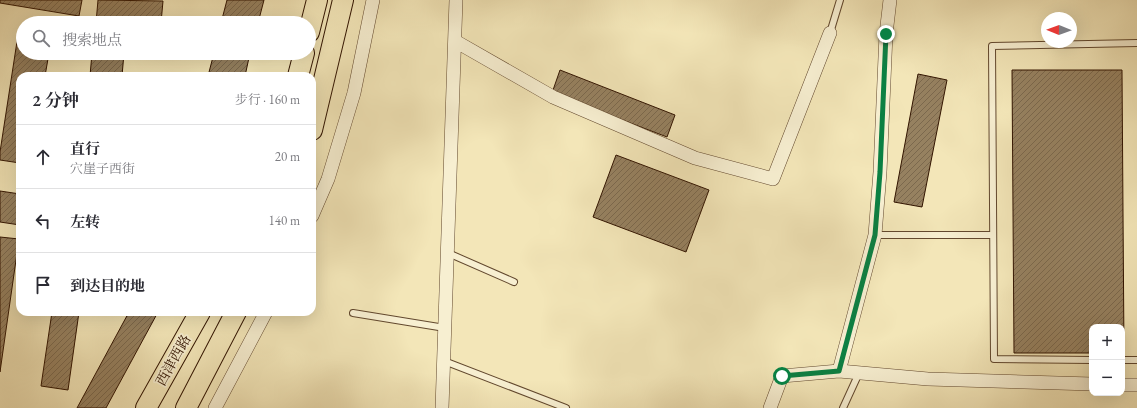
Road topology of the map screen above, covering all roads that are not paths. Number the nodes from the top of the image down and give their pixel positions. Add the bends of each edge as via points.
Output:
1 (317, 0) edge
2 (343, 0) edge
3 (373, 0) edge
4 (456, 0) edge
5 (840, 0) edge
6 (890, 0) edge
7 (313, 16) edge
8 (830, 33) joint
9 (454, 41) junction
10 (1137, 43) edge
11 (302, 60) edge
12 (299, 72) edge
13 (316, 113) edge
14 (316, 207) edge
15 (875, 235) junction
16 (993, 235) junction
17 (448, 254) junction
18 (514, 282) dead end
19 (353, 313) dead end
20 (198, 316) edge
21 (234, 316) edge
22 (264, 316) edge
23 (445, 328) junction
24 (1089, 360) edge
25 (1125, 360) edge
26 (1137, 360) edge
27 (444, 361) junction
28 (839, 371) junction
29 (859, 373) junction
30 (1089, 384) edge
31 (1125, 385) edge
32 (1137, 385) edge
33 (146, 408) edge
34 (186, 408) edge
35 (215, 408) edge
36 (442, 408) edge
37 (566, 408) edge
38 (770, 408) edge
39 (843, 408) edge

1 - 7 main road
2 - 13 main road
3 - 14 street via 354,93 328,179
4 - 9 street
5 - 8 lane
6 - 15 street
8 - 9 street via 773,178 695,158 568,104
9 - 17 street
10 - 16 lane via 992,46
11 - 12 main road
15 - 16 lane
15 - 28 street
16 - 24 lane via 994,359
17 - 18 lane
17 - 23 street
19 - 23 lane
20 - 33 main road, 西津西路
21 - 34 main road
22 - 35 street
23 - 27 street
25 - 26 lane
27 - 36 street
27 - 37 lane
28 - 29 street
28 - 38 street via 782,376
29 - 30 street via 928,379
29 - 39 lane
31 - 32 street

